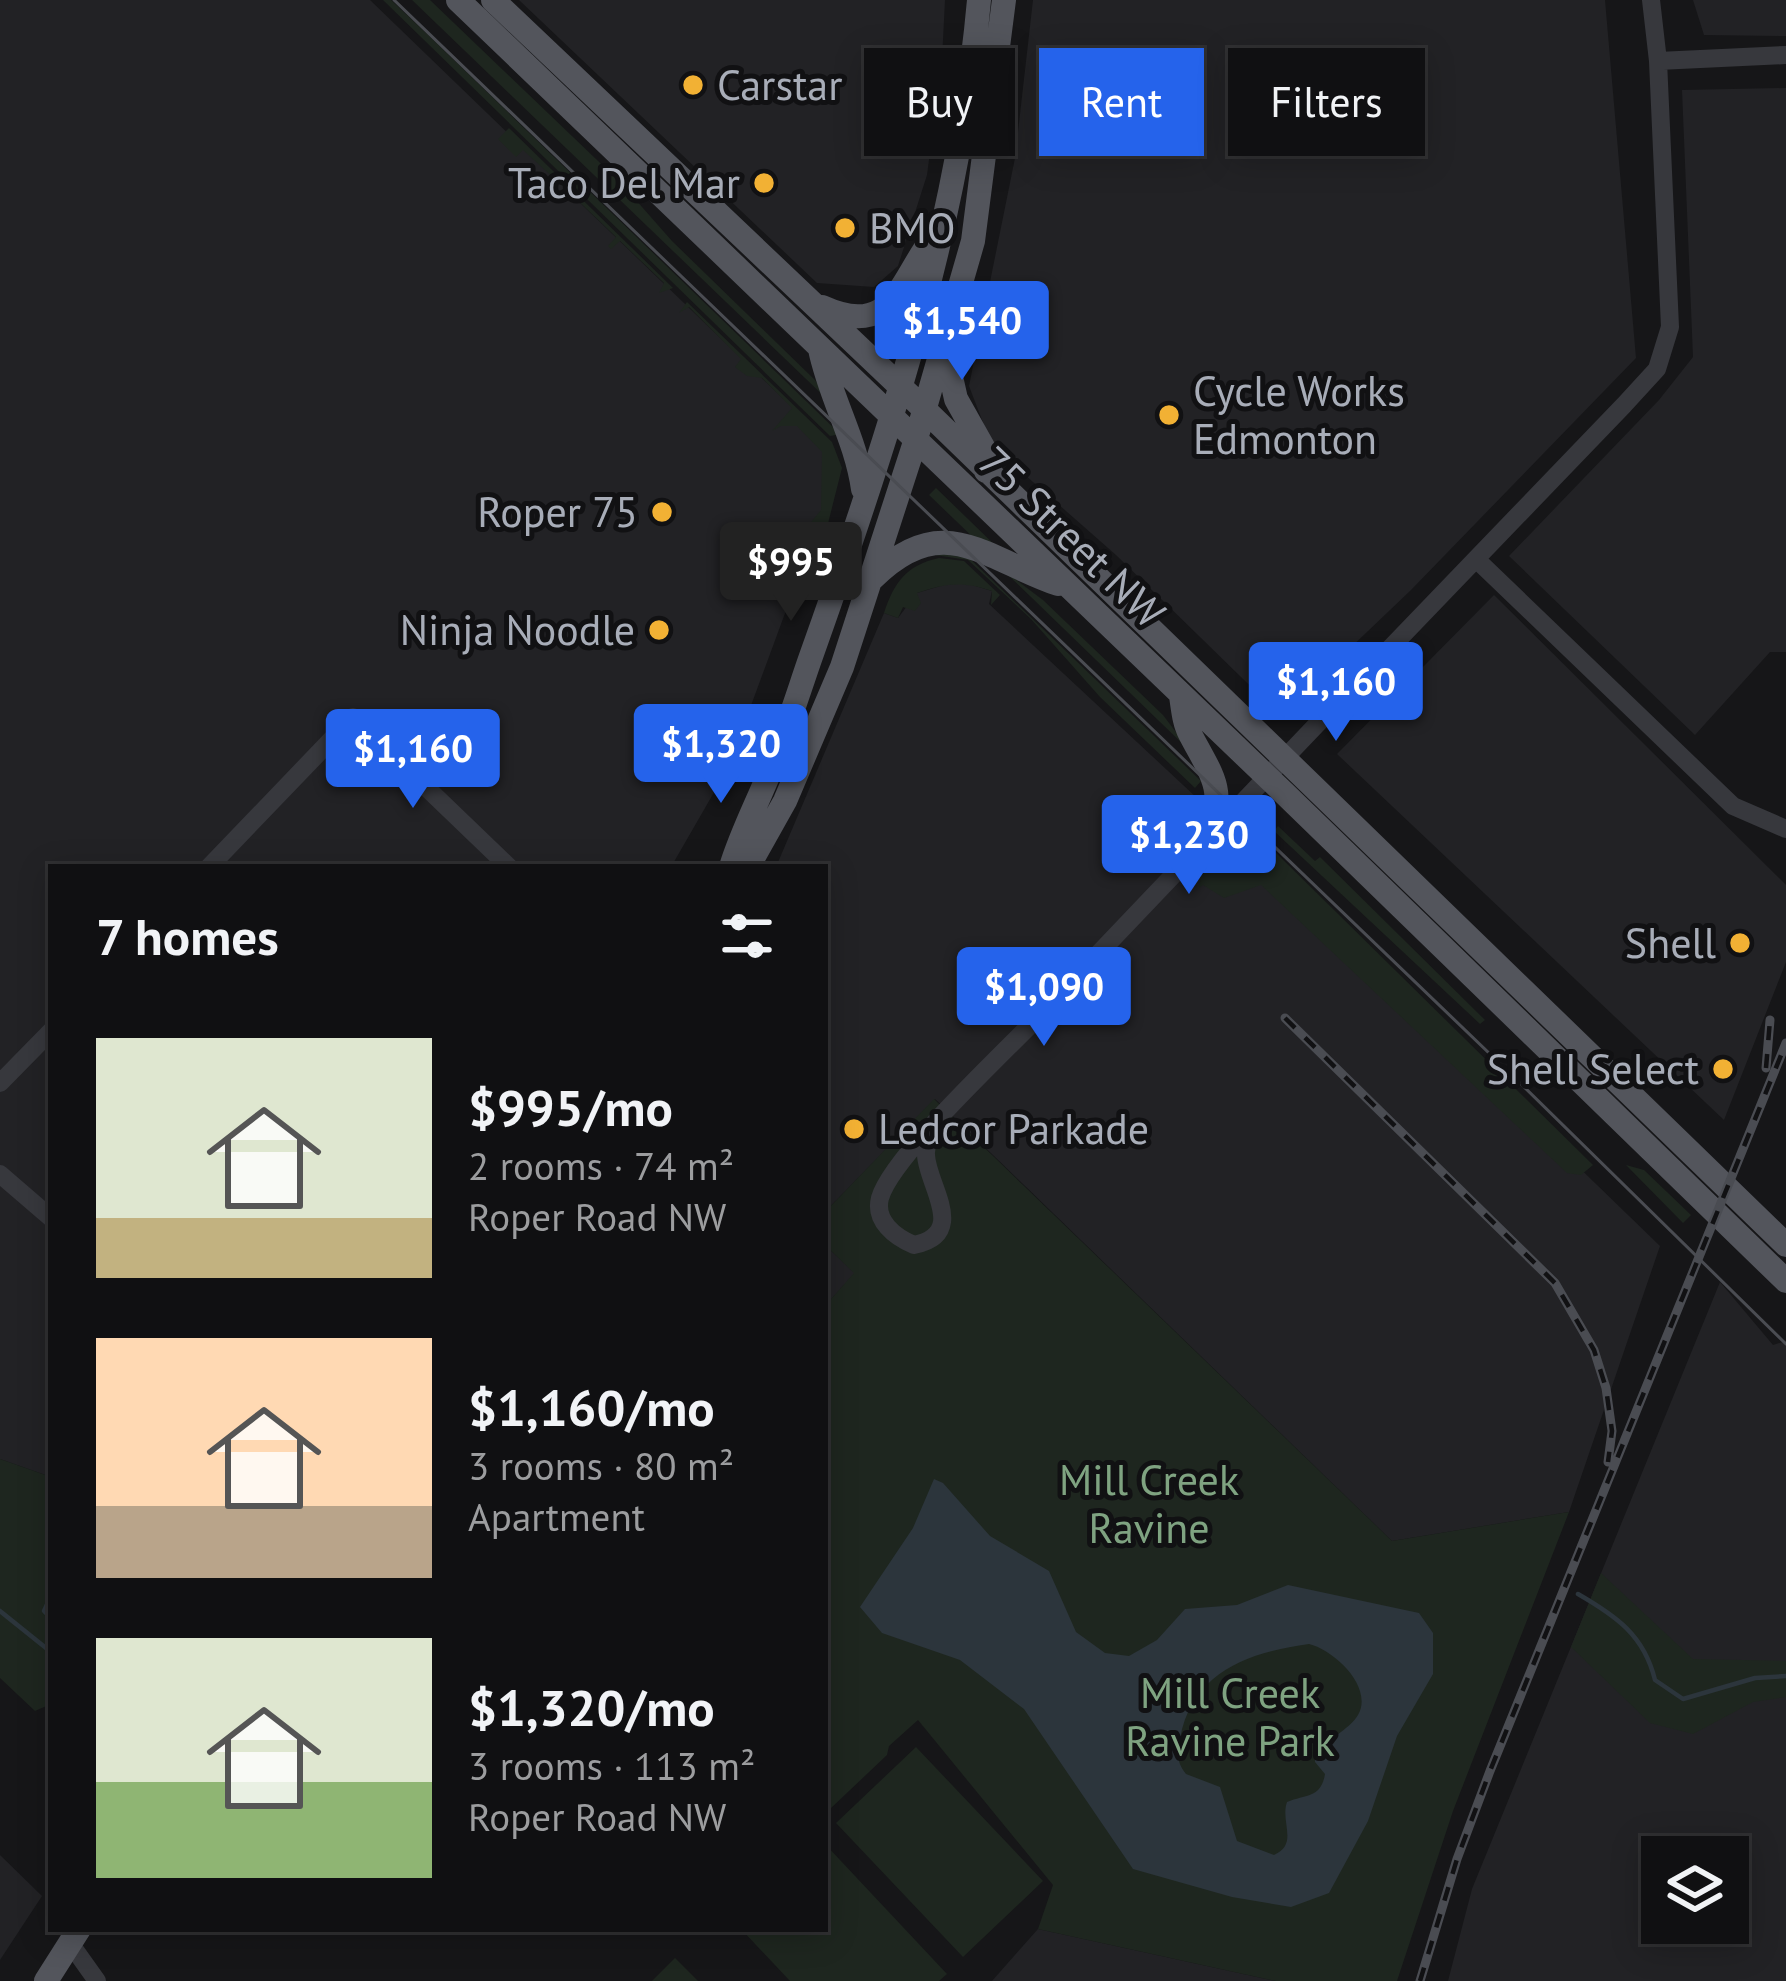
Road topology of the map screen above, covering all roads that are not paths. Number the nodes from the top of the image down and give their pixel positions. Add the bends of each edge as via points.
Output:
1 (458, 0) edge
2 (493, 0) edge
3 (979, 0) edge
4 (1004, 0) edge
5 (1651, 0) edge
6 (1786, 55) edge
7 (1658, 61) junction
8 (944, 224) junction
9 (804, 298) junction
10 (943, 341) junction
11 (820, 349) junction
12 (898, 386) junction
13 (924, 410) junction
14 (890, 415) junction
15 (916, 439) junction
16 (987, 474) junction
17 (864, 499) junction
18 (1476, 559) junction
19 (871, 580) junction
20 (1069, 588) junction
21 (1181, 696) junction
22 (1275, 768) junction
23 (1786, 829) edge
24 (1204, 842) junction
25 (212, 864) edge
26 (506, 864) edge
27 (732, 864) edge
28 (750, 864) edge
29 (48, 1033) edge
30 (0, 1083) edge
31 (940, 1120) junction
32 (0, 1174) edge
33 (48, 1215) edge
34 (1786, 1245) edge
35 (1786, 1281) edge
36 (75, 1936) edge
37 (46, 1981) edge
38 (97, 1981) edge

1 - 11 main road, 75 Street NW
2 - 9 main road, 75 Street NW
3 - 8 main road
4 - 10 main road via 973,241
5 - 7 street
6 - 7 street
7 - 18 street via 1666,348 1649,378
8 - 9 main road via 900,293 875,314 846,317
8 - 12 main road
9 - 12 main road, 75 Street NW
10 - 13 main road
10 - 16 main road
11 - 14 main road, 75 Street NW
11 - 17 main road
12 - 13 main road, 75 Street NW
12 - 14 main road
13 - 15 main road
13 - 16 main road, 75 Street NW
14 - 15 main road, 75 Street NW
14 - 17 main road
15 - 19 main road
15 - 20 main road, 75 Street NW
16 - 22 main road, 75 Street NW
17 - 27 main road
18 - 22 street
18 - 23 street via 1733,806
19 - 20 main road via 914,547 944,542
19 - 28 main road via 802,765
20 - 21 main road, 75 Street NW
21 - 22 main road, 75 Street NW
21 - 24 main road via 1187,730 1218,794
22 - 24 street
22 - 34 main road, 75 Street NW
22 - 35 main road, 75 Street NW
24 - 31 street
25 - 26 street via 353,717
29 - 30 street
31 - 31 street via 926,1154 942,1222 914,1245 888,1228 880,1199
32 - 33 street
36 - 37 main road
36 - 38 street

